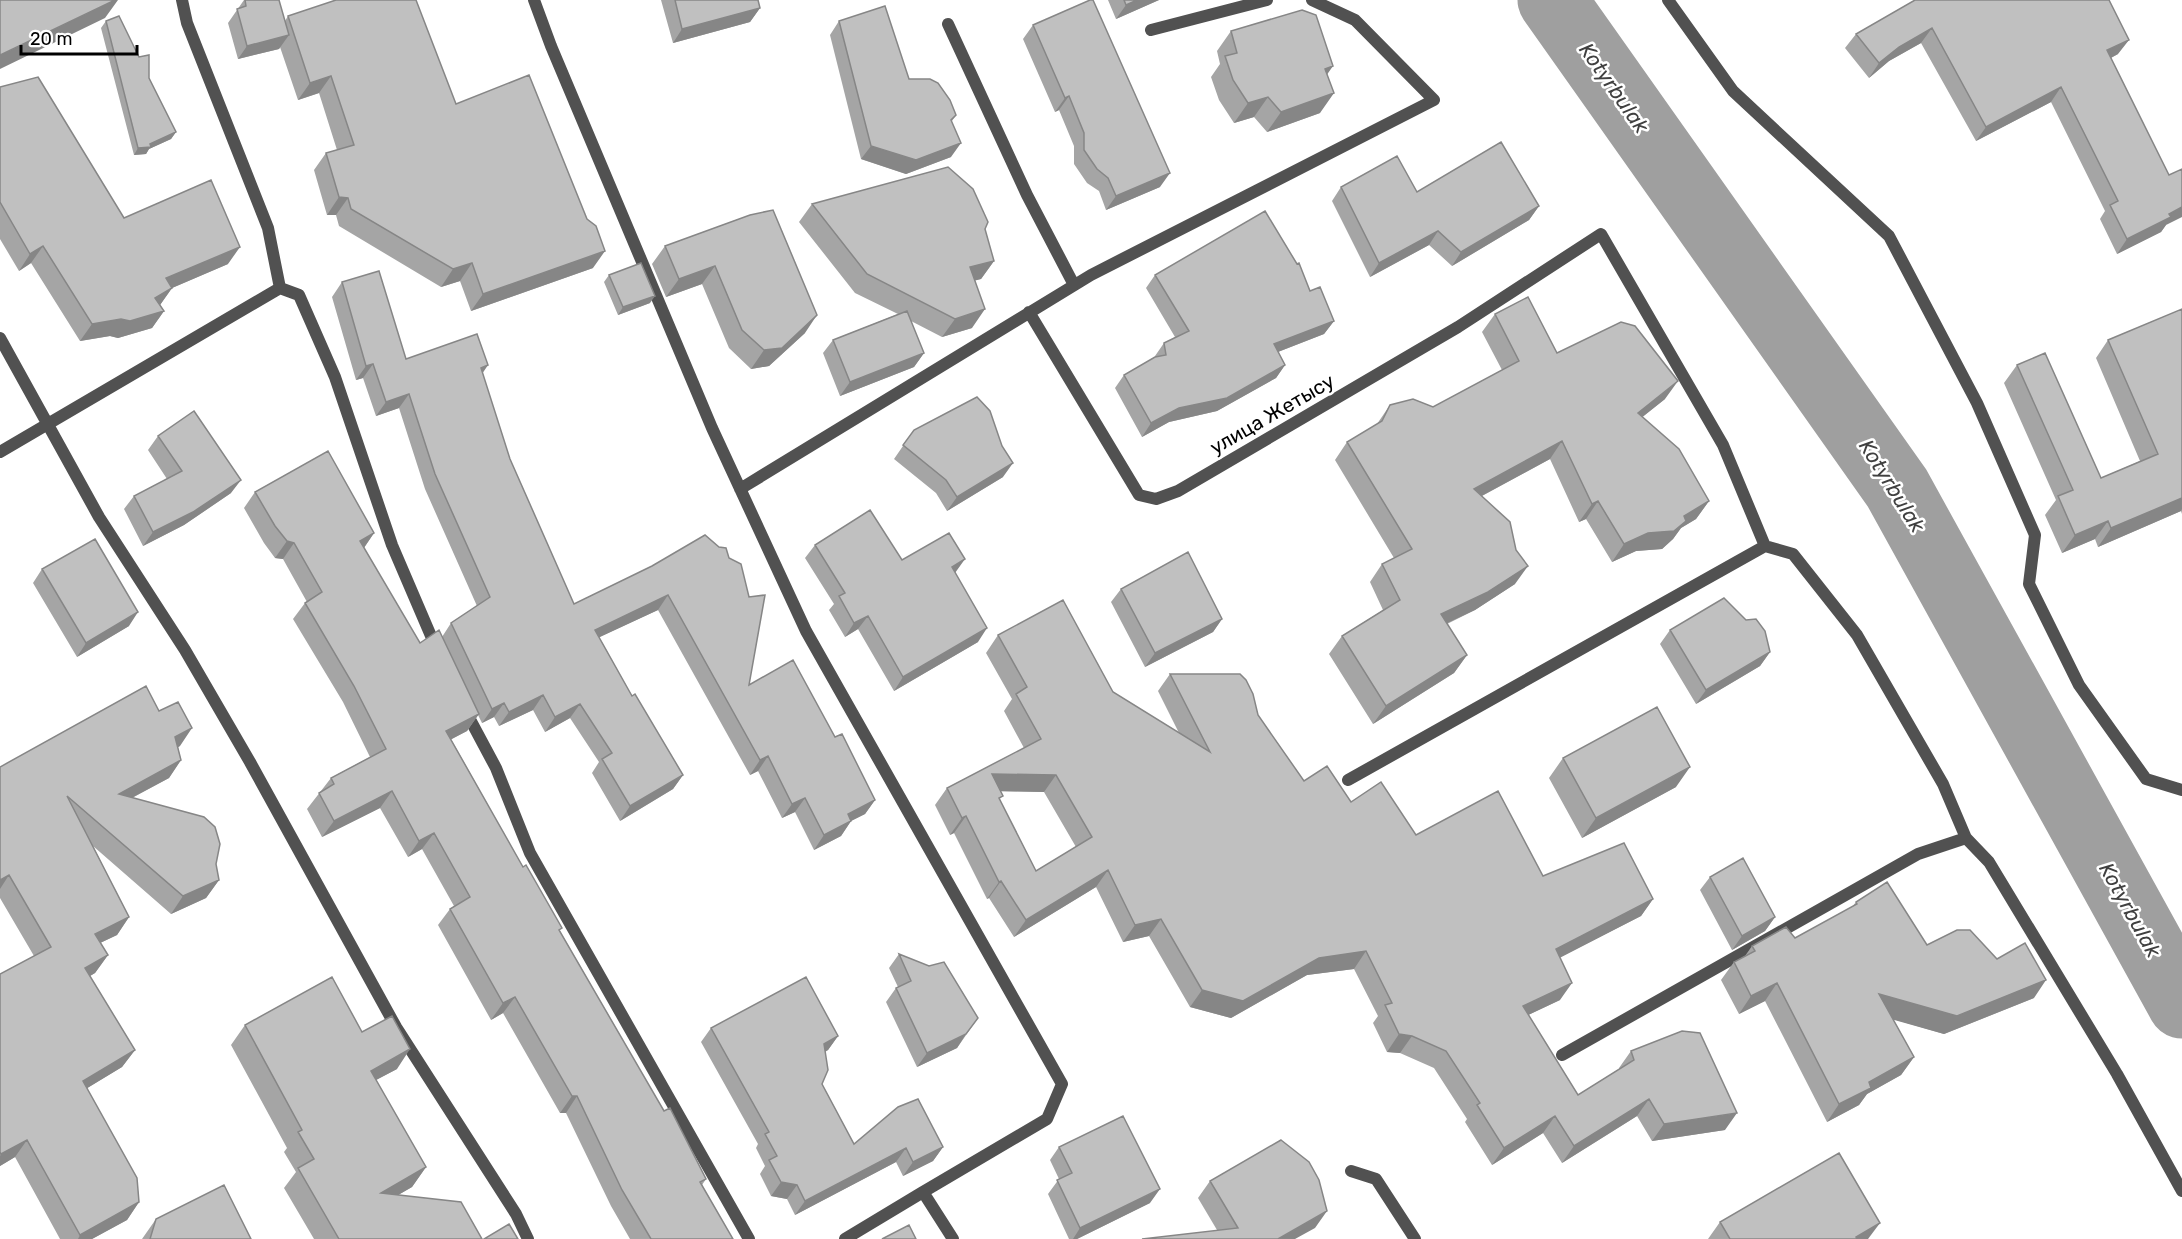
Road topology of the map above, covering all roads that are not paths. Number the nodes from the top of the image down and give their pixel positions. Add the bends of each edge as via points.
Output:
1 (182, 0) edge
2 (534, 0) edge
3 (1267, 0) edge
4 (1312, 0) edge
5 (1668, 0) edge
6 (948, 24) dead end
7 (1151, 30) dead end
8 (1074, 285) junction
9 (280, 288) junction
10 (1029, 312) junction
11 (0, 338) edge
12 (49, 423) junction
13 (0, 452) edge
14 (740, 489) junction
15 (1765, 546) junction
16 (442, 661) edge
17 (461, 702) edge
18 (1348, 780) dead end
19 (2182, 790) edge
20 (1966, 838) junction
21 (1562, 1055) dead end
22 (1351, 1171) dead end
23 (2182, 1191) edge
24 (923, 1192) junction
25 (528, 1239) edge
26 (749, 1239) edge
27 (844, 1239) edge
28 (953, 1239) edge
29 (1415, 1239) edge

1 - 9 street via 187,23 268,228
2 - 14 street
3 - 7 street
4 - 8 street via 1355,20 1434,100
5 - 19 street via 1733,91 1889,236 1977,403 2035,535 2029,584 2079,685 2146,779
6 - 8 street via 1027,195
8 - 10 street
9 - 12 street
9 - 16 street via 299,295 335,377 392,545
10 - 14 street
10 - 15 street, улица Жетысу via 1139,495 1156,499 1178,492 1458,327 1601,234 1723,445
11 - 12 street
12 - 13 street
12 - 25 street via 99,516 238,741 396,1027
14 - 24 street via 806,631 1062,1084 1047,1119
15 - 18 street
15 - 20 street via 1793,554 1857,635 1943,784
17 - 26 street via 496,768 531,853
20 - 21 street via 1918,854
20 - 23 street via 1989,862 2117,1074
22 - 29 street via 1376,1179
24 - 27 street
24 - 28 street

